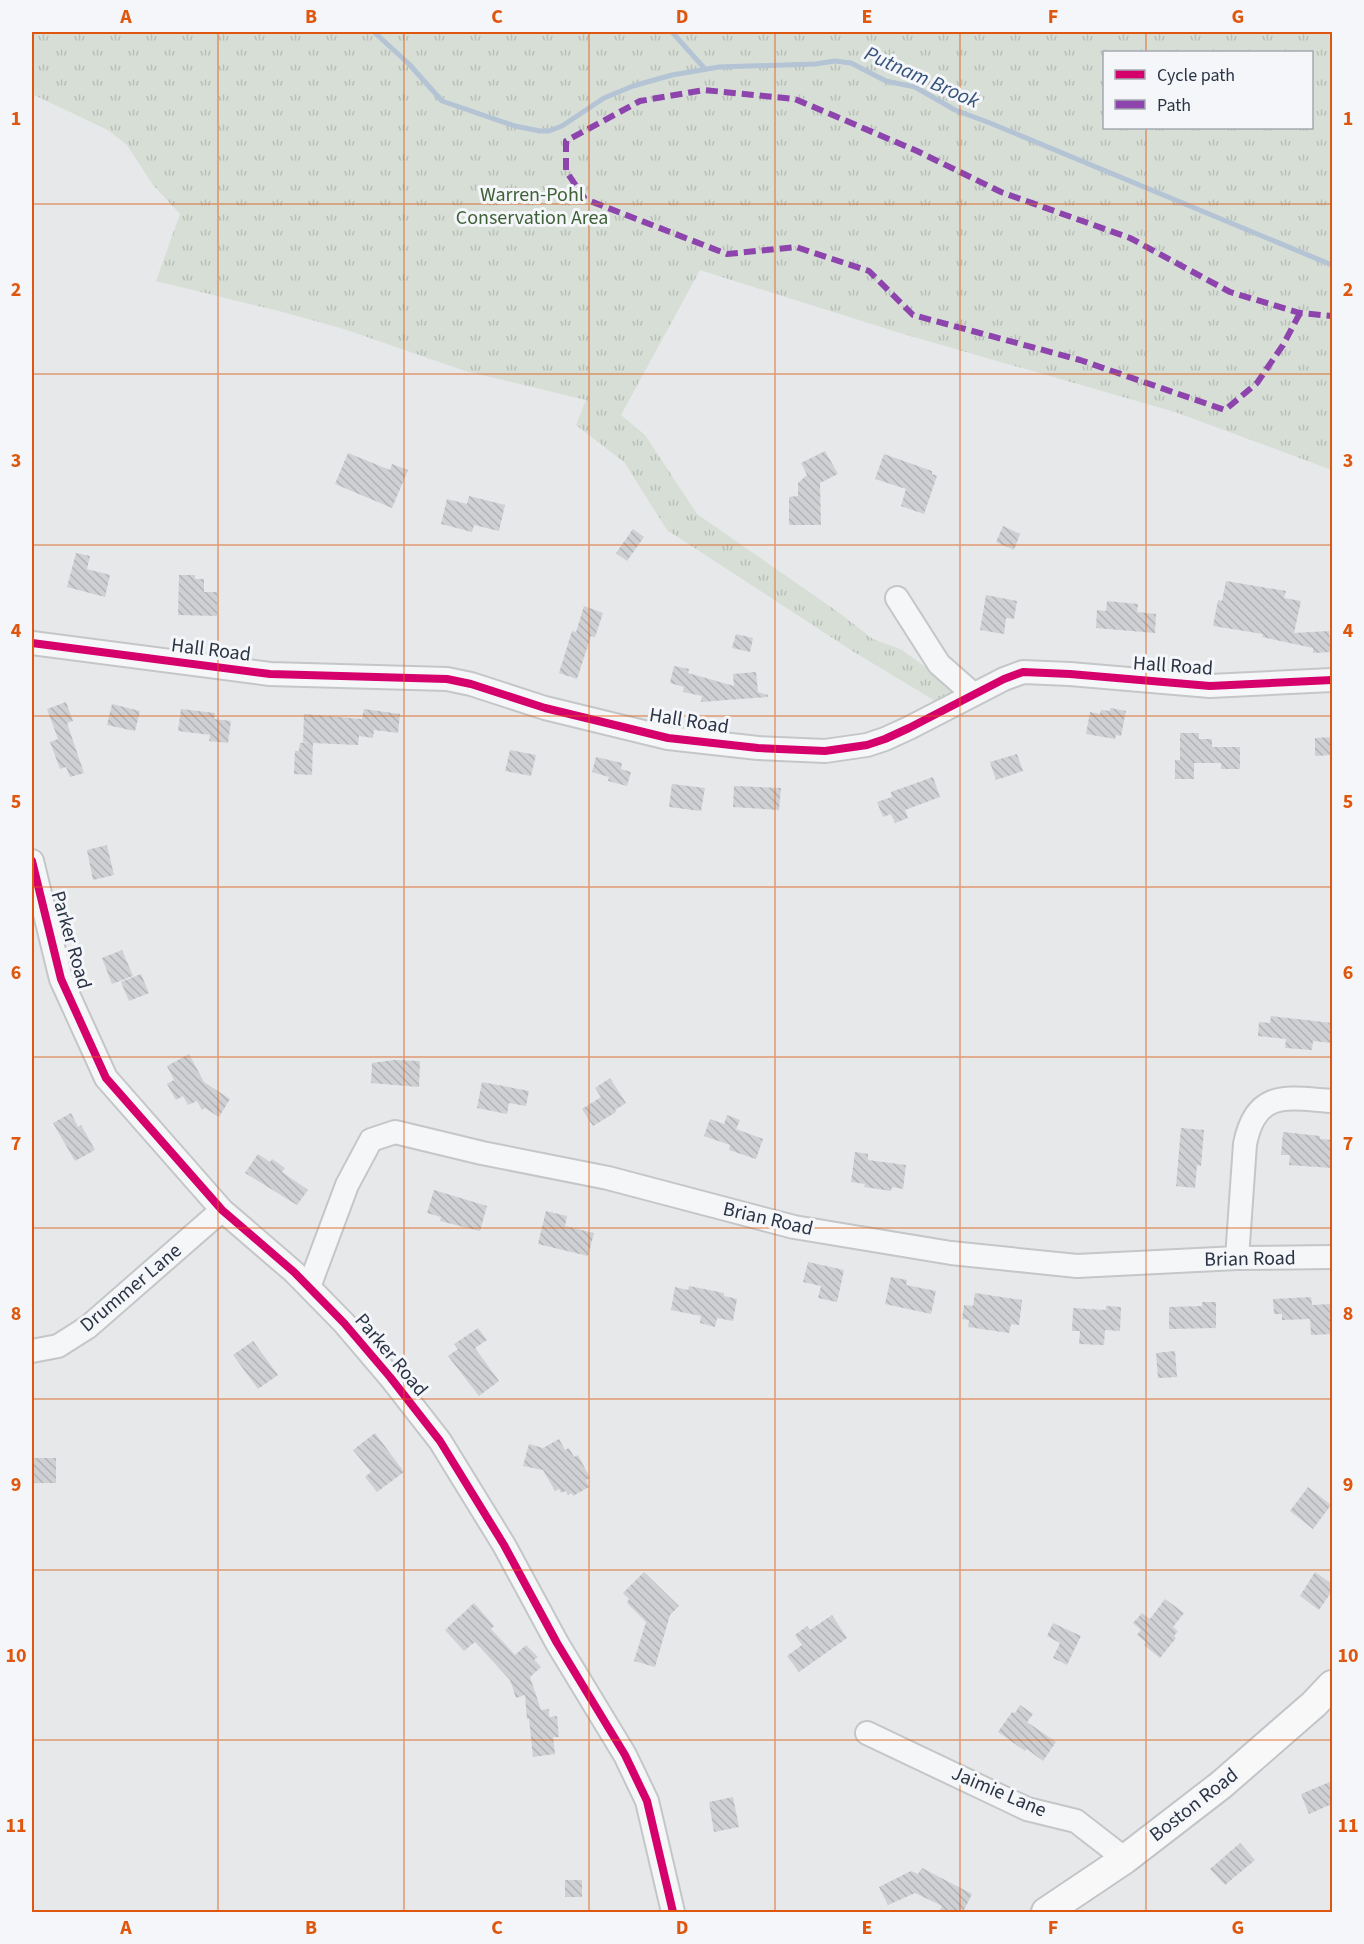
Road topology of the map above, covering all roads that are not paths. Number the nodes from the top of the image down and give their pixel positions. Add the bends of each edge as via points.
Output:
1 (897, 598) dead end
2 (32, 643) edge
3 (1332, 680) edge
4 (973, 694) junction
5 (32, 861) edge
6 (1332, 1101) edge
7 (222, 1210) junction
8 (1332, 1257) edge
9 (1238, 1258) junction
10 (309, 1287) junction
11 (32, 1351) edge
12 (1332, 1689) edge
13 (867, 1733) dead end
14 (1125, 1859) junction
15 (673, 1912) edge
16 (1046, 1912) edge

1 - 4 street via 939,664
2 - 4 street, Hall Road via 270,674 447,679 668,738 758,748 825,751 867,745
3 - 4 street, Hall Road via 1210,686 1028,672
5 - 7 street, Parker Road via 61,979 106,1078
6 - 9 street via 1290,1098 1271,1102 1257,1111 1245,1144
7 - 10 street, Parker Road
7 - 11 street, Drummer Lane via 88,1328 58,1346
8 - 9 street, Brian Road
9 - 10 street, Brian Road via 1077,1266 951,1253 794,1227 608,1178 394,1132 371,1140 347,1185
10 - 15 street, Parker Road via 390,1377 440,1441 504,1545 625,1755 647,1801
12 - 14 main road, Boston Road via 1221,1785
13 - 14 street, Jaimie Lane via 1027,1809 1076,1821
14 - 16 main road, Boston Road

